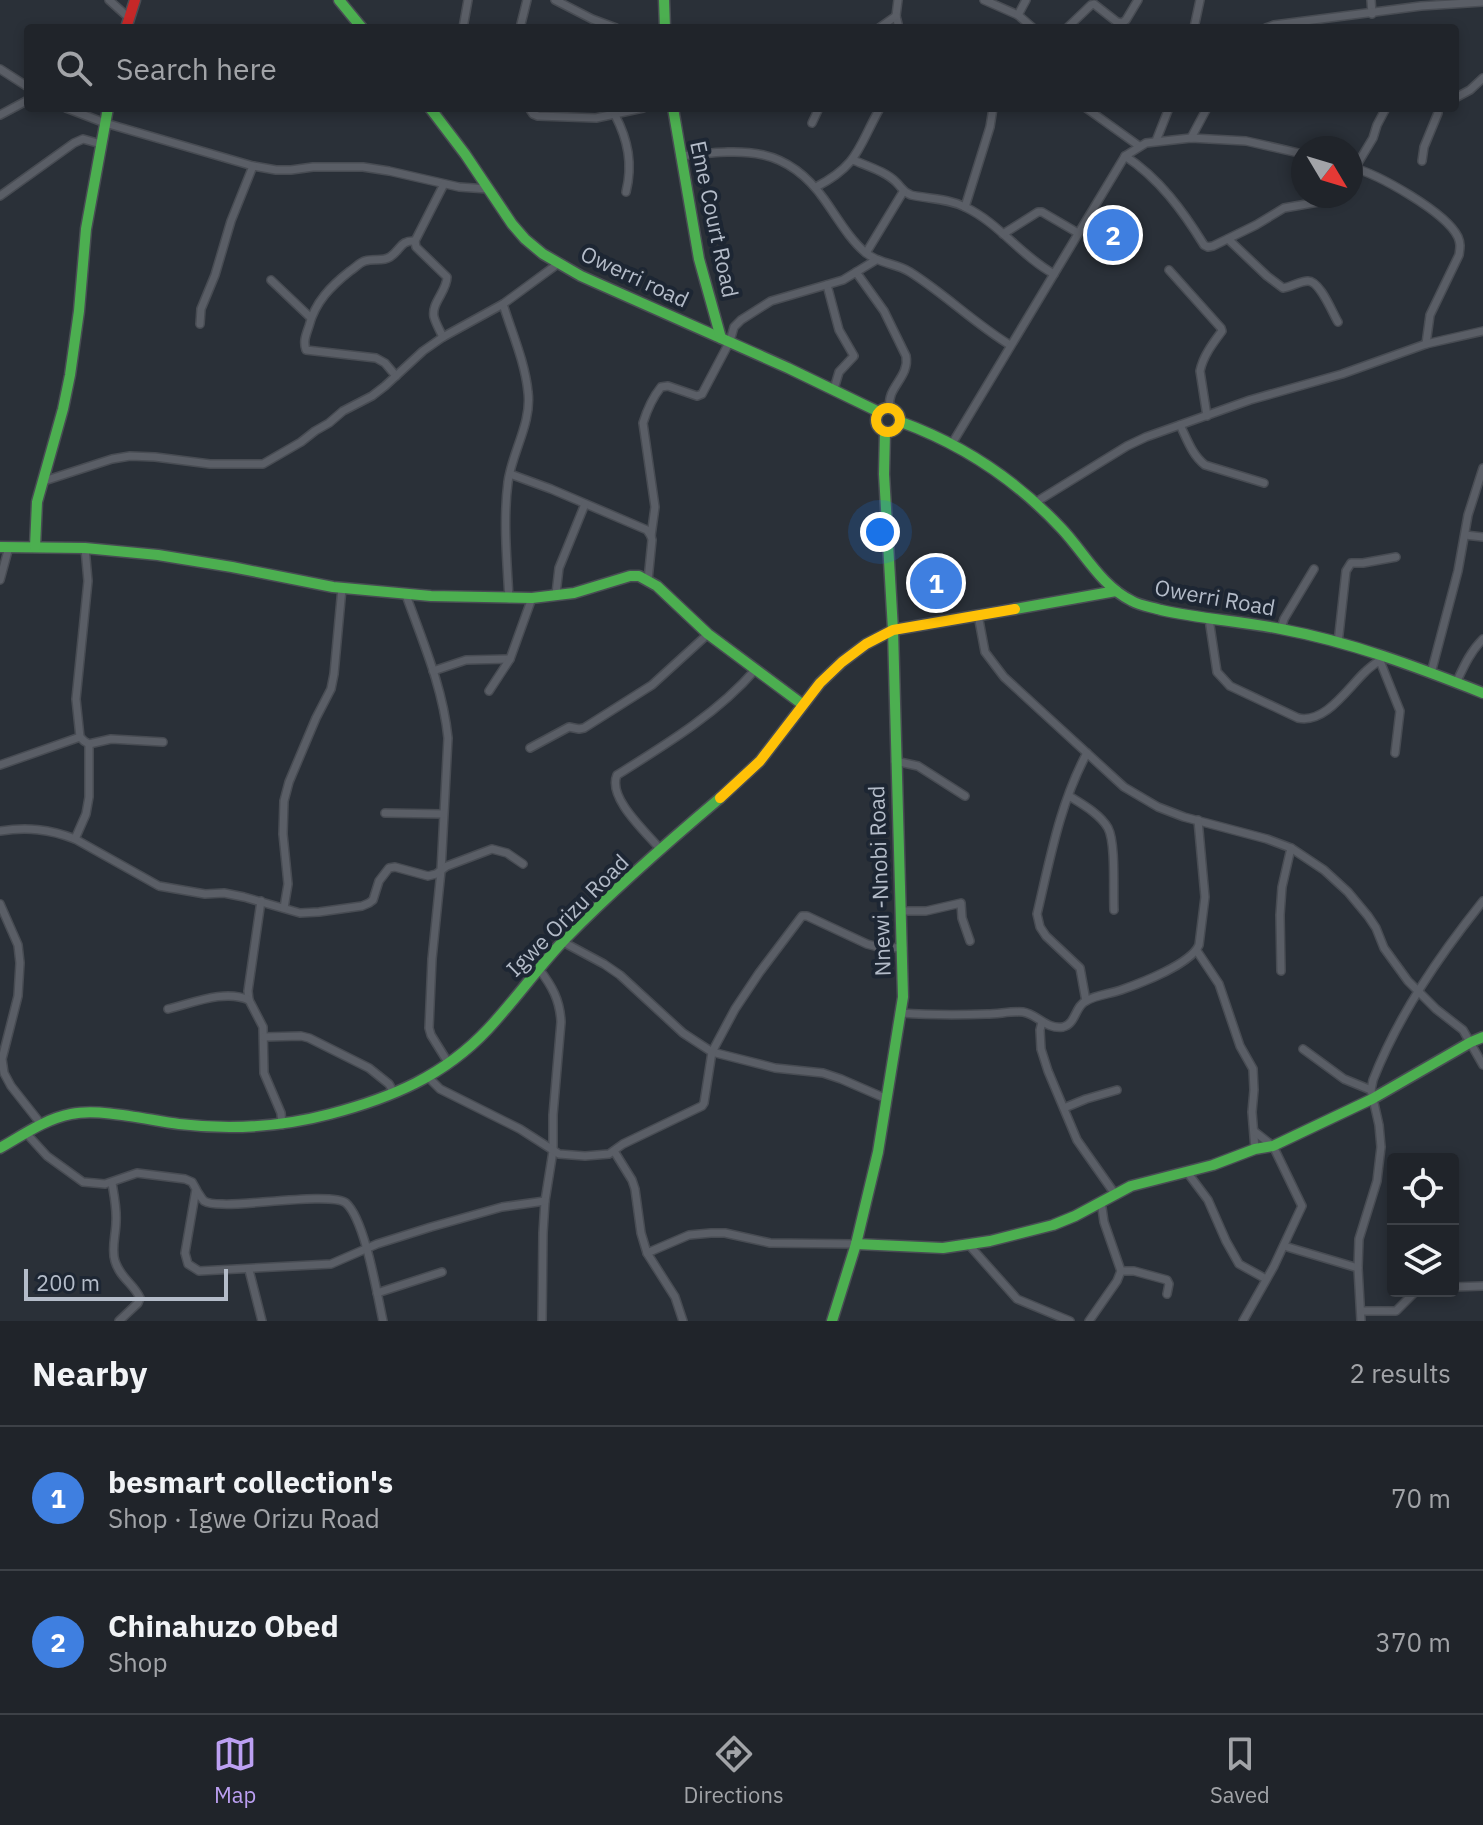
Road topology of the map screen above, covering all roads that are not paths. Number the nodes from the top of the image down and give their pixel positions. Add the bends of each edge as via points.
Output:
1 (109, 0) edge
2 (135, 0) edge
3 (339, 0) edge
4 (468, 0) edge
5 (527, 0) edge
6 (555, 0) edge
7 (664, 0) edge
8 (898, 0) edge
9 (984, 0) edge
10 (1026, 0) edge
11 (1138, 0) edge
12 (1200, 0) edge
13 (1371, 0) edge
14 (1483, 2) edge
15 (1372, 14) junction
16 (896, 16) junction
17 (1020, 17) junction
18 (127, 23) edge
19 (359, 24) edge
20 (464, 24) edge
21 (521, 24) edge
22 (605, 24) edge
23 (665, 24) edge
24 (885, 24) edge
25 (898, 24) edge
26 (1017, 24) edge
27 (1028, 24) edge
28 (1071, 24) edge
29 (1195, 24) edge
30 (1283, 24) edge
31 (0, 69) edge
32 (1483, 78) edge
33 (24, 84) edge
34 (1459, 96) edge
35 (24, 102) edge
36 (76, 112) edge
37 (107, 112) edge
38 (434, 112) edge
39 (532, 112) edge
40 (627, 112) edge
41 (674, 112) edge
42 (817, 112) edge
43 (878, 112) edge
44 (992, 112) edge
45 (1092, 112) edge
46 (1167, 112) edge
47 (1205, 112) edge
48 (1384, 112) edge
49 (1438, 112) edge
50 (0, 115) edge
51 (615, 115) junction
52 (105, 123) junction
53 (812, 123) dead end
54 (1191, 138) junction
55 (1156, 141) junction
56 (101, 144) junction
57 (1139, 146) junction
58 (1291, 151) edge
59 (1363, 152) edge
60 (680, 156) junction
61 (1125, 156) junction
62 (853, 160) junction
63 (1422, 161) dead end
64 (253, 166) junction
65 (1363, 172) edge
66 (444, 184) junction
67 (816, 187) junction
68 (488, 189) junction
69 (626, 192) dead end
70 (903, 192) junction
71 (0, 196) edge
72 (965, 207) junction
73 (1291, 207) edge
74 (1078, 233) junction
75 (1003, 234) junction
76 (1228, 239) junction
77 (415, 241) junction
78 (866, 253) junction
79 (876, 260) junction
80 (559, 263) junction
81 (1169, 270) dead end
82 (856, 272) junction
83 (1054, 274) junction
84 (271, 280) dead end
85 (827, 285) junction
86 (503, 304) junction
87 (311, 318) junction
88 (1338, 322) dead end
89 (200, 324) dead end
90 (1483, 331) edge
91 (443, 337) junction
92 (726, 340) junction
93 (1426, 344) junction
94 (1010, 345) junction
95 (396, 376) junction
96 (834, 389) junction
97 (884, 410) junction
98 (1207, 416) junction
99 (901, 422) junction
100 (1180, 425) junction
101 (885, 432) junction
102 (953, 442) junction
103 (1483, 468) edge
104 (510, 474) junction
105 (44, 481) junction
106 (1264, 483) dead end
107 (1036, 502) junction
108 (585, 504) junction
109 (1465, 535) junction
110 (651, 536) junction
111 (1483, 537) edge
112 (4, 547) edge
113 (35, 547) junction
114 (85, 548) junction
115 (1396, 557) dead end
116 (1314, 569) dead end
117 (0, 580) edge
118 (648, 580) junction
119 (342, 588) junction
120 (1116, 591) junction
121 (556, 594) junction
122 (406, 595) junction
123 (532, 598) junction
124 (509, 599) junction
125 (978, 615) junction
126 (1209, 619) junction
127 (1281, 629) junction
128 (893, 630) junction
129 (708, 634) junction
130 (1483, 639) edge
131 (1338, 643) junction
132 (1382, 658) junction
133 (510, 659) junction
134 (755, 670) junction
135 (433, 671) junction
136 (1431, 673) junction
137 (1456, 683) junction
138 (489, 691) dead end
139 (1483, 693) edge
140 (802, 704) junction
141 (80, 737) junction
142 (163, 742) dead end
143 (89, 744) junction
144 (530, 748) dead end
145 (1087, 753) junction
146 (1395, 753) dead end
147 (895, 761) junction
148 (0, 765) edge
149 (965, 796) dead end
150 (1069, 796) junction
151 (385, 813) dead end
152 (443, 814) junction
153 (1198, 820) junction
154 (0, 831) edge
155 (75, 839) junction
156 (1291, 848) junction
157 (661, 850) junction
158 (523, 864) dead end
159 (441, 871) junction
160 (261, 901) junction
161 (1483, 901) edge
162 (0, 904) edge
163 (284, 908) junction
164 (1114, 910) dead end
165 (902, 911) junction
166 (970, 941) dead end
167 (563, 942) junction
168 (903, 948) junction
169 (1197, 951) junction
170 (539, 969) junction
171 (1281, 971) dead end
172 (1417, 990) junction
173 (249, 1000) junction
174 (1086, 1001) junction
175 (168, 1009) dead end
176 (901, 1013) junction
177 (1042, 1022) junction
178 (264, 1037) junction
179 (1483, 1037) edge
180 (1471, 1042) junction
181 (1303, 1049) dead end
182 (712, 1052) junction
183 (449, 1064) junction
184 (1483, 1065) edge
185 (428, 1077) junction
186 (1117, 1090) dead end
187 (394, 1093) junction
188 (1372, 1094) junction
189 (887, 1099) junction
190 (1064, 1108) junction
191 (41, 1124) junction
192 (282, 1125) junction
193 (1255, 1132) junction
194 (26, 1133) junction
195 (1273, 1146) junction
196 (0, 1148) edge
197 (1255, 1149) junction
198 (553, 1151) junction
199 (614, 1151) junction
200 (1187, 1172) junction
201 (112, 1183) junction
202 (196, 1189) junction
203 (1115, 1194) junction
204 (545, 1201) junction
205 (1101, 1201) junction
206 (856, 1244) junction
207 (969, 1245) junction
208 (1284, 1246) junction
209 (366, 1249) junction
210 (647, 1253) junction
211 (1358, 1268) junction
212 (249, 1270) junction
213 (1121, 1271) junction
214 (442, 1272) dead end
215 (1266, 1279) junction
216 (1483, 1286) edge
217 (1459, 1287) edge
218 (377, 1293) junction
219 (1167, 1294) dead end
220 (1410, 1297) edge
221 (1361, 1311) junction
222 (119, 1321) edge
223 (262, 1321) edge
224 (383, 1321) edge
225 (542, 1321) edge
226 (683, 1321) edge
227 (832, 1321) edge
228 (1070, 1321) edge
229 (1089, 1321) edge
230 (1243, 1321) edge
231 (1361, 1321) edge

1 - 18 street
2 - 18 main road
3 - 19 main road
4 - 20 street
5 - 21 street
6 - 22 street
7 - 23 main road
8 - 16 street
9 - 17 street
10 - 17 street
11 - 28 street via 1122,23 1094,4
12 - 29 street
13 - 15 street
14 - 15 street
15 - 30 street
16 - 24 street
16 - 25 street
17 - 26 street
17 - 27 street
31 - 33 street
32 - 34 street
35 - 50 street
36 - 52 street
37 - 52 main road
38 - 68 main road, Owerri road
39 - 51 street via 581,119
40 - 51 street
41 - 60 main road, Eme Court Road
42 - 53 street
43 - 62 street
44 - 72 street
45 - 57 street
46 - 55 street
47 - 54 street
48 - 59 street
49 - 63 street
51 - 69 street via 629,157
52 - 56 main road
52 - 64 street
54 - 55 street
54 - 58 street via 1246,141
55 - 57 street
56 - 71 street via 83,139 74,143
56 - 105 main road via 70,375
57 - 61 street
60 - 67 street via 755,153 794,167
60 - 92 main road, Eme Court Road via 699,259
61 - 74 street
61 - 76 street via 1152,176 1204,245
62 - 67 street
62 - 70 street via 891,178
64 - 66 street via 363,167
64 - 89 street
65 - 93 street via 1435,212 1459,238 1459,255 1430,315
66 - 68 street
66 - 77 street
67 - 78 street
68 - 80 main road, Owerri road via 525,239
70 - 72 street
70 - 78 street
72 - 75 street
73 - 76 street
74 - 75 street via 1038,212
74 - 83 street
75 - 83 street
76 - 88 street via 1283,288 1314,283
77 - 87 street via 403,243 389,258 362,262 327,291
77 - 91 street via 447,277 434,316
78 - 79 street
79 - 82 street
79 - 94 street via 906,269
80 - 86 street
80 - 92 main road, Owerri road
81 - 98 street via 1222,331 1201,365
82 - 85 street
82 - 97 street via 884,311 906,356 905,373
83 - 94 street
84 - 87 street
85 - 92 street via 771,301 734,327
85 - 96 street via 839,330 854,356 839,372
86 - 91 street
86 - 104 street via 529,396
87 - 95 street via 306,350 376,358
90 - 93 street
91 - 95 street
92 - 96 main road, Owerri road
92 - 110 street via 702,394 661,387 646,412 643,434 655,507
93 - 98 street
94 - 102 street
95 - 105 street via 263,464 130,456
96 - 97 main road, Owerri road
97 - 99 main road via 898,412
97 - 101 main road via 877,424
98 - 100 street
99 - 101 main road
99 - 102 main road, Owerri Road
100 - 106 street via 1199,460
100 - 107 street via 1127,446
101 - 128 main road, Nnewi -Nnobi Road
102 - 107 main road, Owerri Road
103 - 109 street
104 - 108 street
104 - 124 street
105 - 113 main road via 37,502
107 - 120 main road, Owerri Road
108 - 110 street
108 - 121 street via 559,568
109 - 111 street
109 - 136 street
110 - 118 street
112 - 113 main road
112 - 117 street
113 - 114 main road
114 - 119 main road via 174,557
114 - 141 street via 88,581 76,699
115 - 131 street via 1348,566
116 - 127 street
118 - 121 main road via 630,576
118 - 129 main road
119 - 122 main road
119 - 163 street via 331,689 284,801
120 - 125 main road, Igwe Orizu Road
120 - 126 main road, Owerri Road via 1142,605
121 - 123 main road
122 - 124 main road
122 - 135 street
123 - 124 main road
123 - 133 street
125 - 128 main road, Igwe Orizu Road
125 - 145 street via 989,659
126 - 127 main road, Owerri Road
126 - 132 street via 1217,672 1224,681 1306,720 1323,713
127 - 131 main road, Owerri Road
128 - 140 main road, Igwe Orizu Road via 852,654
128 - 147 main road, Nnewi -Nnobi Road
129 - 134 main road
129 - 144 street via 652,685 584,728 569,727
130 - 137 street
131 - 132 main road, Owerri Road
132 - 136 main road, Owerri Road
132 - 146 street via 1400,711
133 - 135 street via 466,660
133 - 138 street
134 - 140 main road
134 - 157 street via 668,743 617,775 614,786 623,804
135 - 152 street via 448,738
136 - 137 main road, Owerri Road
137 - 139 main road, Owerri Road
140 - 157 main road, Igwe Orizu Road via 746,775
141 - 143 street
141 - 148 street
142 - 143 street via 111,739
143 - 155 street via 89,797
145 - 150 street
145 - 153 street via 1139,797
147 - 149 street via 918,766
147 - 165 main road, Nnewi -Nnobi Road
150 - 164 street via 1108,828
150 - 174 street via 1037,914 1046,936 1080,968
151 - 152 street
152 - 159 street
153 - 156 street
153 - 169 street via 1205,897
154 - 155 street via 45,829
155 - 160 street via 159,886
156 - 171 street via 1282,887
156 - 172 street via 1348,892 1376,928 1394,965
157 - 167 main road, Igwe Orizu Road
158 - 159 street via 492,849
159 - 163 street via 428,876 389,868 373,900 362,906 311,913
159 - 183 street via 429,1028
160 - 163 street
160 - 173 street
161 - 172 street
162 - 191 street via 20,963 4,1073
165 - 166 street via 961,903
165 - 168 main road, Nnewi -Nnobi Road
167 - 170 main road, Igwe Orizu Road
167 - 182 street via 620,975 683,1033
168 - 176 main road, Nnewi -Nnobi Road
168 - 182 street via 867,944 802,916 735,1009
169 - 174 street via 1159,973
169 - 193 street via 1219,984 1253,1069
170 - 183 main road, Igwe Orizu Road
170 - 198 street via 561,1009
172 - 180 street
172 - 188 street via 1376,1071
173 - 175 street via 230,995
173 - 178 street
174 - 177 street via 1064,1027
176 - 177 street via 1024,1012
176 - 189 main road, Nnewi -Nnobi Road
177 - 190 street via 1041,1049
178 - 187 street via 309,1038 369,1068
178 - 192 street via 264,1073
179 - 180 main road
180 - 184 street
180 - 188 main road
181 - 188 street
182 - 189 street via 775,1068 823,1073
182 - 199 street via 702,1106
183 - 185 main road, Igwe Orizu Road
185 - 187 main road, Igwe Orizu Road
185 - 198 street via 440,1089
186 - 190 street
187 - 192 main road, Igwe Orizu Road
188 - 195 main road
188 - 211 street via 1381,1147 1377,1181 1359,1239
189 - 206 main road, Nnewi -Nnobi Road
190 - 203 street via 1077,1140
191 - 192 main road, Igwe Orizu Road via 95,1113 201,1126
191 - 194 main road, Igwe Orizu Road
193 - 195 street
193 - 197 street
194 - 196 main road, Igwe Orizu Road
194 - 201 street via 83,1182
195 - 197 main road
195 - 208 street via 1302,1206
197 - 200 main road
198 - 199 street via 585,1156
198 - 204 street
199 - 210 street via 635,1189
200 - 203 main road
200 - 215 street via 1208,1200 1239,1264
201 - 202 street via 137,1173 153,1174 185,1179
201 - 222 street via 115,1260 140,1298
202 - 209 street via 212,1204 339,1199 359,1222
202 - 212 street via 185,1253 188,1264 199,1271
203 - 205 main road
204 - 209 street via 502,1207
204 - 225 street
205 - 207 main road via 1053,1225
205 - 213 street
206 - 207 main road
206 - 210 street via 770,1243 711,1233 689,1235
206 - 227 main road, Nnewi -Nnobi Road
207 - 228 street via 1017,1299
208 - 211 street
208 - 215 street
209 - 212 street via 331,1264
209 - 218 street
210 - 226 street via 675,1297
211 - 221 street
212 - 223 street
213 - 219 street via 1167,1280
213 - 229 street
214 - 218 street
215 - 230 street
216 - 217 street
218 - 224 street
220 - 221 street via 1396,1311
221 - 231 street

